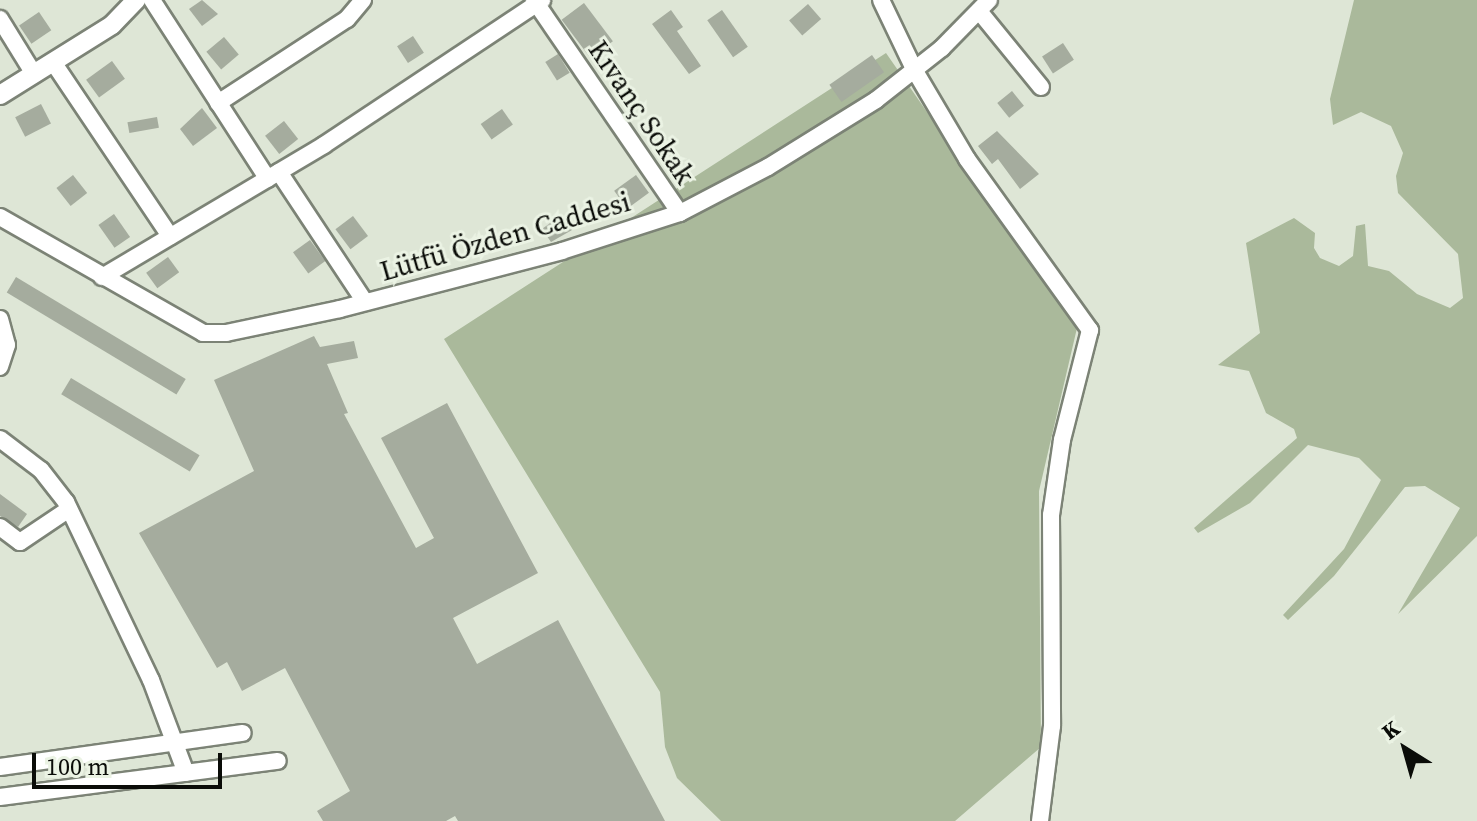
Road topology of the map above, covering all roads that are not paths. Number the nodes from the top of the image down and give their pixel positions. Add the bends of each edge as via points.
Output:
1 (136, 0) edge
2 (152, 0) edge
3 (363, 0) edge
4 (881, 0) edge
5 (537, 1) edge
6 (984, 6) edge
7 (0, 19) edge
8 (53, 62) junction
9 (915, 71) junction
10 (34, 74) junction
11 (1041, 87) dead end
12 (0, 95) edge
13 (218, 103) junction
14 (274, 175) junction
15 (680, 213) junction
16 (0, 217) edge
17 (170, 236) junction
18 (102, 277) junction
19 (365, 302) junction
20 (0, 319) edge
21 (0, 367) edge
22 (0, 439) edge
23 (69, 509) junction
24 (0, 527) edge
25 (243, 733) dead end
26 (174, 743) junction
27 (278, 761) dead end
28 (0, 767) edge
29 (186, 773) junction
30 (0, 797) edge
31 (1040, 821) edge

1 - 8 street via 112,25
2 - 13 street
3 - 13 street via 347,19
4 - 9 street
5 - 14 street
5 - 15 street, Kıvanç Sokak
6 - 9 street, Lütfü Özden Caddesi
6 - 11 street
7 - 10 street
8 - 10 street
8 - 17 street
9 - 15 street, Lütfü Özden Caddesi via 813,140
9 - 31 street via 995,202 1090,330 1062,440 1051,515 1052,726
10 - 12 street
13 - 14 street
14 - 17 street
14 - 19 street
15 - 19 street, Lütfü Özden Caddesi via 562,251
16 - 18 street, Lütfü Özden Caddesi
17 - 18 street
18 - 19 street, Lütfü Özden Caddesi via 184,326 211,334
20 - 21 street via 7,345
22 - 23 street via 41,470
23 - 24 street via 20,542
23 - 26 street via 151,680
25 - 26 street
26 - 28 street
26 - 29 street
27 - 29 street
29 - 30 street

